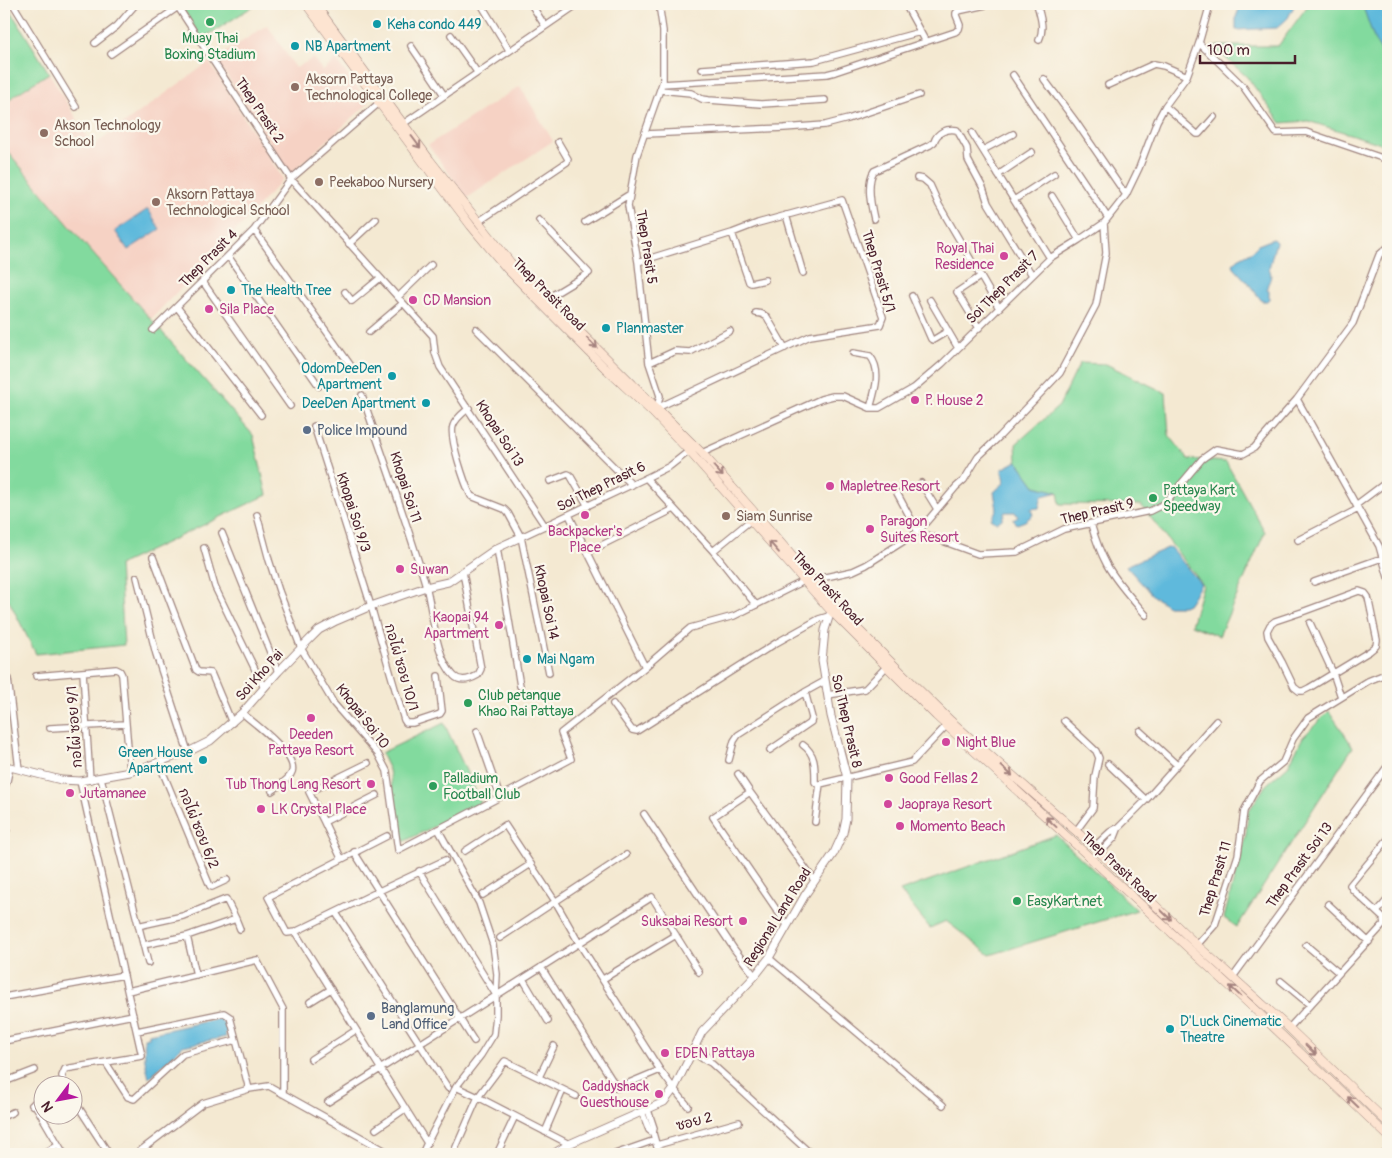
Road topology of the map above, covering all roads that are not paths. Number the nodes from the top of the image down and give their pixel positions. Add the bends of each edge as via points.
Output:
1 (12, 4) edge
2 (136, 4) edge
3 (306, 4) edge
4 (315, 4) edge
5 (481, 4) edge
6 (531, 4) edge
7 (578, 4) edge
8 (668, 4) edge
9 (905, 4) edge
10 (990, 4) edge
11 (1037, 4) edge
12 (1210, 4) edge
13 (177, 5) edge
14 (659, 6) edge
15 (545, 26) junction
16 (920, 32) junction
17 (451, 35) dead end
18 (1039, 40) dead end
19 (926, 42) junction
20 (95, 43) dead end
21 (1200, 43) junction
22 (411, 46) dead end
23 (510, 50) junction
24 (111, 54) dead end
25 (702, 68) dead end
26 (477, 72) junction
27 (1013, 75) dead end
28 (1187, 76) junction
29 (1044, 79) dead end
30 (1108, 85) dead end
31 (661, 87) junction
32 (444, 95) junction
33 (919, 95) dead end
34 (825, 100) dead end
35 (378, 103) junction
36 (1165, 106) junction
37 (76, 107) dead end
38 (1214, 117) dead end
39 (403, 124) junction
40 (972, 133) dead end
41 (645, 134) junction
42 (1012, 134) dead end
43 (558, 142) dead end
44 (983, 150) junction
45 (1032, 152) dead end
46 (1388, 160) edge
47 (1054, 174) dead end
48 (998, 175) junction
49 (917, 178) dead end
50 (291, 179) junction
51 (630, 194) junction
52 (1126, 195) junction
53 (1052, 196) dead end
54 (1014, 200) junction
55 (786, 215) junction
56 (376, 219) dead end
57 (874, 219) dead end
58 (539, 220) dead end
59 (1106, 220) junction
60 (478, 222) junction
61 (585, 222) dead end
62 (254, 230) junction
63 (732, 233) junction
64 (1079, 240) junction
65 (349, 244) junction
66 (1388, 247) edge
67 (228, 256) junction
68 (1050, 258) junction
69 (638, 262) junction
70 (431, 266) dead end
71 (803, 273) dead end
72 (1032, 275) junction
73 (981, 276) junction
74 (380, 278) junction
75 (765, 280) dead end
76 (203, 282) junction
77 (345, 292) dead end
78 (912, 296) dead end
79 (398, 298) junction
80 (546, 299) junction
81 (930, 300) dead end
82 (403, 303) junction
83 (177, 307) junction
84 (999, 308) junction
85 (756, 313) dead end
86 (979, 328) junction
87 (476, 329) dead end
88 (153, 330) dead end
89 (948, 331) junction
90 (369, 332) dead end
91 (730, 332) dead end
92 (785, 348) junction
93 (958, 348) junction
94 (853, 353) dead end
95 (650, 363) junction
96 (354, 370) dead end
97 (319, 386) dead end
98 (362, 395) dead end
99 (1297, 399) junction
100 (290, 406) dead end
101 (468, 408) junction
102 (657, 408) junction
103 (870, 408) junction
104 (261, 415) dead end
105 (314, 426) dead end
106 (689, 451) junction
107 (702, 453) junction
108 (646, 478) junction
109 (550, 481) dead end
110 (1388, 481) edge
111 (921, 483) dead end
112 (632, 485) junction
113 (897, 493) dead end
114 (588, 506) junction
115 (1357, 507) junction
116 (674, 509) junction
117 (937, 509) junction
118 (257, 515) dead end
119 (570, 515) junction
120 (751, 520) junction
121 (1091, 524) junction
122 (546, 526) junction
123 (918, 532) junction
124 (222, 533) dead end
125 (521, 537) junction
126 (1298, 540) dead end
127 (204, 548) dead end
128 (497, 548) junction
129 (713, 551) junction
130 (588, 552) junction
131 (153, 557) dead end
132 (1382, 558) junction
133 (463, 572) junction
134 (137, 576) dead end
135 (1388, 577) edge
136 (808, 581) junction
137 (1314, 582) dead end
138 (426, 587) junction
139 (756, 605) junction
140 (371, 606) junction
141 (832, 611) junction
142 (1146, 615) dead end
143 (1310, 624) dead end
144 (300, 648) junction
145 (645, 667) junction
146 (886, 667) junction
147 (4, 670) edge
148 (83, 672) junction
149 (278, 672) junction
150 (549, 672) dead end
151 (1333, 673) junction
152 (1388, 673) edge
153 (36, 676) dead end
154 (438, 676) dead end
155 (825, 681) junction
156 (520, 686) dead end
157 (264, 688) junction
158 (805, 692) junction
159 (828, 695) junction
160 (1341, 697) junction
161 (613, 704) dead end
162 (242, 713) junction
163 (1064, 721) dead end
164 (1216, 721) dead end
165 (232, 723) junction
166 (125, 724) junction
167 (86, 726) junction
168 (946, 726) junction
169 (50, 728) dead end
170 (1140, 730) dead end
171 (477, 731) dead end
172 (803, 745) dead end
173 (770, 750) dead end
174 (188, 752) junction
175 (729, 760) dead end
176 (159, 763) junction
177 (368, 763) dead end
178 (1108, 764) dead end
179 (1177, 765) junction
180 (7, 767) edge
181 (1386, 768) dead end
182 (19, 769) junction
183 (130, 772) junction
184 (738, 774) dead end
185 (101, 778) junction
186 (847, 778) junction
187 (90, 780) junction
188 (80, 781) junction
189 (820, 784) junction
190 (4, 789) edge
191 (272, 791) dead end
192 (750, 792) junction
193 (377, 795) dead end
194 (500, 798) junction
195 (1146, 800) junction
196 (4, 805) edge
197 (644, 814) dead end
198 (324, 822) junction
199 (815, 822) dead end
200 (7, 829) dead end
201 (438, 829) junction
202 (1076, 831) junction
203 (387, 836) dead end
204 (1388, 839) edge
205 (1097, 850) junction
206 (354, 852) junction
207 (464, 852) dead end
208 (626, 855) dead end
209 (341, 858) junction
210 (445, 860) dead end
211 (531, 864) junction
212 (419, 871) junction
213 (227, 880) dead end
214 (814, 880) junction
215 (379, 890) junction
216 (483, 895) dead end
217 (1388, 900) edge
218 (555, 901) junction
219 (1328, 904) dead end
220 (1377, 912) junction
221 (336, 913) junction
222 (236, 919) junction
223 (142, 925) dead end
224 (787, 925) junction
225 (240, 929) dead end
226 (295, 932) junction
227 (676, 935) junction
228 (187, 936) junction
229 (500, 938) dead end
230 (1369, 942) junction
231 (579, 943) junction
232 (148, 944) dead end
233 (1306, 944) dead end
234 (1197, 945) junction
235 (769, 958) junction
236 (148, 963) dead end
237 (541, 967) junction
238 (700, 972) dead end
239 (1339, 973) junction
240 (124, 975) junction
241 (196, 975) junction
242 (755, 976) junction
243 (1233, 977) junction
244 (523, 979) junction
245 (603, 979) junction
246 (1281, 981) dead end
247 (331, 989) junction
248 (128, 991) junction
249 (496, 995) junction
250 (4, 997) edge
251 (310, 1002) dead end
252 (1310, 1005) junction
253 (133, 1015) junction
254 (459, 1018) junction
255 (548, 1021) dead end
256 (1289, 1028) junction
257 (136, 1030) junction
258 (356, 1030) junction
259 (236, 1040) junction
260 (4, 1041) edge
261 (474, 1041) dead end
262 (419, 1044) junction
263 (554, 1046) dead end
264 (694, 1048) junction
265 (311, 1059) dead end
266 (106, 1063) junction
267 (381, 1069) junction
268 (36, 1070) dead end
269 (660, 1070) junction
270 (62, 1076) edge
271 (539, 1077) junction
272 (4, 1082) edge
273 (456, 1087) junction
274 (448, 1088) dead end
275 (249, 1089) junction
276 (674, 1089) junction
277 (563, 1090) junction
278 (283, 1094) junction
279 (576, 1096) dead end
280 (478, 1097) junction
281 (328, 1102) dead end
282 (943, 1105) dead end
283 (688, 1106) dead end
284 (406, 1109) junction
285 (645, 1111) junction
286 (13, 1112) dead end
287 (82, 1113) edge
288 (4, 1116) edge
289 (515, 1116) junction
290 (738, 1122) dead end
291 (1388, 1123) edge
292 (47, 1126) edge
293 (376, 1129) dead end
294 (545, 1132) junction
295 (1388, 1136) edge
296 (656, 1142) junction
297 (427, 1143) junction
298 (58, 1144) junction
299 (569, 1144) junction
300 (1388, 1150) edge
301 (44, 1154) edge
302 (64, 1154) edge
303 (108, 1154) edge
304 (136, 1154) edge
305 (391, 1154) edge
306 (422, 1154) edge
307 (453, 1154) edge
308 (497, 1154) edge
309 (553, 1154) edge
310 (615, 1154) edge
311 (659, 1154) edge
312 (811, 1154) edge
313 (1382, 1154) edge

1 - 37 street
2 - 20 street via 117,26
3 - 35 main road, Thep Prasit Road
4 - 39 main road, Thep Prasit Road
5 - 23 street
6 - 15 street
7 - 15 street
8 - 14 street
9 - 16 street
10 - 19 street via 958,11 959,29
11 - 18 street via 1043,27
12 - 21 street, Soi Thep Prasit 7
13 - 24 street
13 - 50 street, Thep Prasit 2
14 - 31 street, Thep Prasit 5 via 663,31
15 - 23 street
16 - 19 street
16 - 25 street via 814,61
17 - 26 street
19 - 31 street via 827,74
21 - 28 street, Soi Thep Prasit 7
21 - 46 street via 1242,85 1276,133 1306,132
22 - 32 street
23 - 26 street
26 - 32 street
27 - 59 street
28 - 30 street via 1154,64
28 - 36 street, Soi Thep Prasit 7
29 - 52 street
31 - 34 street via 709,100 761,104
31 - 41 street, Thep Prasit 5
32 - 39 street
33 - 41 street via 824,125
35 - 50 street, Thep Prasit 4
35 - 106 main road, Thep Prasit Road via 506,269
36 - 38 street via 1197,134
36 - 52 street, Soi Thep Prasit 7
39 -> 60 main road, Thep Prasit Road
40 - 44 street
41 - 51 street, Thep Prasit 5 via 637,155
42 - 44 street
43 - 60 street via 567,162
44 - 48 street
45 - 48 street
47 - 54 street
48 - 54 street
49 - 73 street via 930,185
50 - 62 street, Thep Prasit 4
50 - 65 street, Thep Prasit 2
51 - 61 street
51 - 69 street, Thep Prasit 5 via 628,206
52 - 59 street, Soi Thep Prasit 7
53 - 64 street
54 - 68 street
55 - 63 street, Thep Prasit 5/1
55 - 71 street
55 - 92 street, Thep Prasit 5/1 via 842,200 883,317 880,325 810,336
56 - 65 street
57 - 72 street via 870,181 874,171 930,145 942,131 957,130 988,204
58 - 80 street via 589,274
59 - 64 street, Soi Thep Prasit 7
59 - 117 street via 1106,253 1096,305 1060,373 978,457 964,480
60 - 80 main road, Thep Prasit Road
62 - 67 street, Thep Prasit 4
62 - 96 street
63 - 69 street, Thep Prasit 5/1
63 - 75 street via 749,282
64 - 68 street, Soi Thep Prasit 7
65 - 74 street, Thep Prasit 2
66 - 99 street, Thep Prasit 9 via 1379,255 1353,323
67 - 76 street, Thep Prasit 4
67 - 97 street
68 - 72 street, Soi Thep Prasit 7
69 - 95 street, Thep Prasit 5
70 - 79 street
72 - 84 street, Soi Thep Prasit 7
73 - 84 street
73 - 86 street via 957,292
74 - 77 street via 352,301
74 - 79 street, Khopai Soi 13
76 - 83 street, Thep Prasit 4
76 - 100 street
78 - 89 street via 931,340
79 - 82 street, Khopai Soi 13
80 -> 102 main road, Thep Prasit Road
81 - 89 street
82 - 90 street
82 - 101 street, Khopai Soi 13 via 433,336 440,367
83 - 88 street, Thep Prasit 4
83 - 104 street
84 - 86 street, Soi Thep Prasit 7
85 - 92 street via 767,317
86 - 93 street, Soi Thep Prasit 7
87 - 112 street
89 - 93 street
91 - 95 street via 690,352 675,351
92 - 102 street, Thep Prasit 5/1
93 - 103 street, Soi Thep Prasit 7 via 914,388 879,408
94 - 103 street via 870,356 875,366 877,379
95 - 102 street, Thep Prasit 5 via 660,396
98 - 138 street, Khopai Soi 11
99 - 115 street
99 - 121 street, Thep Prasit 9 via 1254,448 1243,454 1216,449 1202,459 1164,504 1150,511
101 - 122 street, Khopai Soi 13
101 - 125 street, Khopai Soi 14 via 455,422 452,431 469,493 504,508
102 - 107 main road, Thep Prasit Road
103 - 107 street via 843,396 833,396
105 - 140 street, Khopai Soi 9/3
106 - 107 main road
106 - 108 street, Soi Thep Prasit 6 via 670,466
106 - 120 main road, Thep Prasit Road
107 -> 136 main road, Thep Prasit Road via 756,514
108 - 112 street, Soi Thep Prasit 6
108 - 116 street
109 - 114 street via 570,475
110 - 115 street
111 - 117 street
112 - 114 street, Soi Thep Prasit 6
113 - 123 street
114 - 119 street, Soi Thep Prasit 6
115 - 126 street
115 - 132 street via 1379,546
116 - 129 street
116 - 130 street
117 - 123 street
118 - 144 street
119 - 122 street, Soi Thep Prasit 6
119 - 130 street
120 - 129 street
136 -> 120 main road, Thep Prasit Road
121 - 123 street, Thep Prasit 9 via 1064,530 1017,552 978,554
121 - 142 street via 1107,566
122 - 125 street, Soi Thep Prasit 6
123 - 136 street via 860,568
124 - 149 street
125 - 128 street, Soi Kho Pai
125 - 150 street, Khopai Soi 14
127 - 157 street via 215,587
128 - 133 street, Soi Kho Pai
128 - 156 street
129 - 139 street
130 - 145 street
131 - 165 street via 196,670 212,674
132 - 135 street
132 - 137 street
133 - 138 street, Soi Kho Pai via 448,582
133 - 138 street, Khopai Soi 11 via 481,669 478,675 466,680 460,680 450,671 440,648
134 - 174 street via 156,654
136 - 139 street
136 - 141 main road, Thep Prasit Road
138 - 140 street, Soi Kho Pai
139 - 145 street via 734,616 690,628
140 - 144 street, Soi Kho Pai via 319,630
140 - 154 street, กอไผ่ ซอย 10/1 via 406,723 440,714
141 - 146 main road, Thep Prasit Road
141 - 155 street, Soi Thep Prasit 8 via 825,630 822,662
141 - 161 street via 636,731
141 -> 202 main road, Thep Prasit Road
143 - 151 street
144 - 149 street, Soi Kho Pai
144 - 201 street, Khopai Soi 10 via 334,704 378,754 387,771 398,850
145 - 194 street via 561,733 571,759
146 - 159 street via 865,689
146 - 168 main road, Thep Prasit Road
147 - 182 street via 8,679
148 - 153 street
148 - 166 street via 120,670
148 - 167 street, กอไผ่ ซอย 9/1
149 - 157 street, Soi Kho Pai
151 - 151 street via 1374,649 1377,643 1368,597 1362,592 1275,621 1267,631 1294,687 1303,691
151 - 160 street
152 - 160 street, Thep Prasit 11
155 - 158 street
155 - 159 street, Soi Thep Prasit 8
157 - 162 street, Soi Kho Pai
158 - 173 street via 811,722
158 - 175 street via 738,734
159 - 186 street, Soi Thep Prasit 8
160 - 234 street, Thep Prasit 11 via 1308,718 1293,739 1283,762 1260,781 1244,811 1238,855 1215,926
162 - 165 street, Soi Kho Pai
162 - 191 street via 270,736 292,764 293,771
163 - 202 street via 1096,751 1099,758 1093,808
164 - 179 street
165 - 174 street, Soi Kho Pai via 210,741
166 - 167 street
166 - 183 street
167 - 169 street
167 - 187 street, กอไผ่ ซอย 9/1
168 - 186 street via 912,762
295 -> 168 main road, Thep Prasit Road via 1230,986
170 - 179 street
171 - 194 street
172 - 189 street via 813,758 815,782
174 - 176 street, Soi Kho Pai
176 - 183 street, Soi Kho Pai
176 - 213 street, กอไผ่ ซอย 6/2 via 210,886
177 - 198 street via 308,792
178 - 195 street
179 - 195 street
180 - 182 street, Soi Kho Pai
180 - 190 street
181 - 243 street, Thep Prasit Soi 13
182 - 188 street, Soi Kho Pai via 61,780
183 - 185 street, Soi Kho Pai
184 - 192 street
185 - 187 street, Soi Kho Pai
185 - 236 street
186 - 189 street
186 - 214 street, Regional Land Road via 846,819 842,832 834,853
187 - 188 street, Soi Kho Pai
188 - 240 street
189 - 199 street
192 - 214 street
192 - 224 street via 713,817
193 - 198 street
194 - 201 street
195 - 205 street via 1120,827 1110,832
196 - 200 street
197 - 242 street
198 - 209 street
201 - 249 street via 479,903 493,945
202 - 205 main road, Thep Prasit Road
203 - 206 street
204 - 220 street via 1350,885
205 -> 234 main road, Thep Prasit Road
206 - 209 street
206 - 215 street
207 - 211 street via 505,826
208 - 218 street
209 - 226 street via 268,897 287,933
210 - 212 street
211 - 216 street
211 - 218 street
212 - 215 street
212 - 249 street
214 - 224 street, Regional Land Road
215 - 221 street
215 - 254 street
217 - 220 street
218 - 229 street
218 - 231 street
219 - 230 street
220 - 230 street via 1384,918 1384,924
221 - 226 street
221 - 262 street
222 - 223 street via 226,899 183,916
222 - 225 street
222 - 228 street
224 - 235 street, Regional Land Road
226 - 247 street
227 - 231 street via 652,897
227 - 238 street
227 - 245 street
228 - 232 street
228 - 241 street
230 - 239 street
231 - 237 street
231 - 245 street
233 - 239 street
234 - 243 main road, Thep Prasit Road
235 - 242 street, Regional Land Road
235 - 282 street
237 - 244 street
237 - 269 street via 617,1088
239 - 252 street
240 - 248 street
240 - 250 street
241 - 248 street
241 - 278 street via 257,960 283,1010
242 - 264 street, Regional Land Road via 702,1032
243 - 256 main road, Thep Prasit Road
244 - 249 street
244 - 255 street
245 - 269 street
246 - 252 street
247 - 251 street
247 - 258 street
248 - 253 street
249 - 254 street
249 - 273 street via 494,1034
252 - 256 street
253 - 257 street
253 - 260 street
254 - 261 street
254 - 262 street
256 -> 291 main road, Thep Prasit Road
257 - 259 street via 224,1013 230,1017
257 - 266 street via 142,1056
258 - 265 street
258 - 267 street
259 - 266 street via 183,1054 134,1099 128,1097
259 - 275 street
262 - 267 street
262 - 274 street
263 - 271 street
264 - 276 street, Regional Land Road
264 - 312 street via 702,1059 711,1063
266 - 270 street via 64,1069
267 - 281 street
267 - 284 street
268 - 272 street
269 - 276 street
271 - 277 street
271 - 280 street via 505,1061
273 - 280 street
273 - 297 street
275 - 278 street via 269,1086
275 - 304 street via 203,1103
276 - 283 street
276 - 285 street, Regional Land Road via 664,1102
277 - 279 street
277 - 294 street
278 - 305 street
280 - 289 street
280 - 307 street
284 - 293 street
284 - 297 street
285 - 296 street via 648,1130
285 - 299 street, Regional Land Road
286 - 288 street
287 - 303 street
289 - 294 street
289 - 308 street
290 - 296 street, ซอย 2
292 - 298 street
294 - 299 street
296 - 310 street, ซอย 2
296 - 311 street
297 - 306 street
298 - 301 street
298 - 302 street
299 - 309 street, Regional Land Road
300 - 313 street

